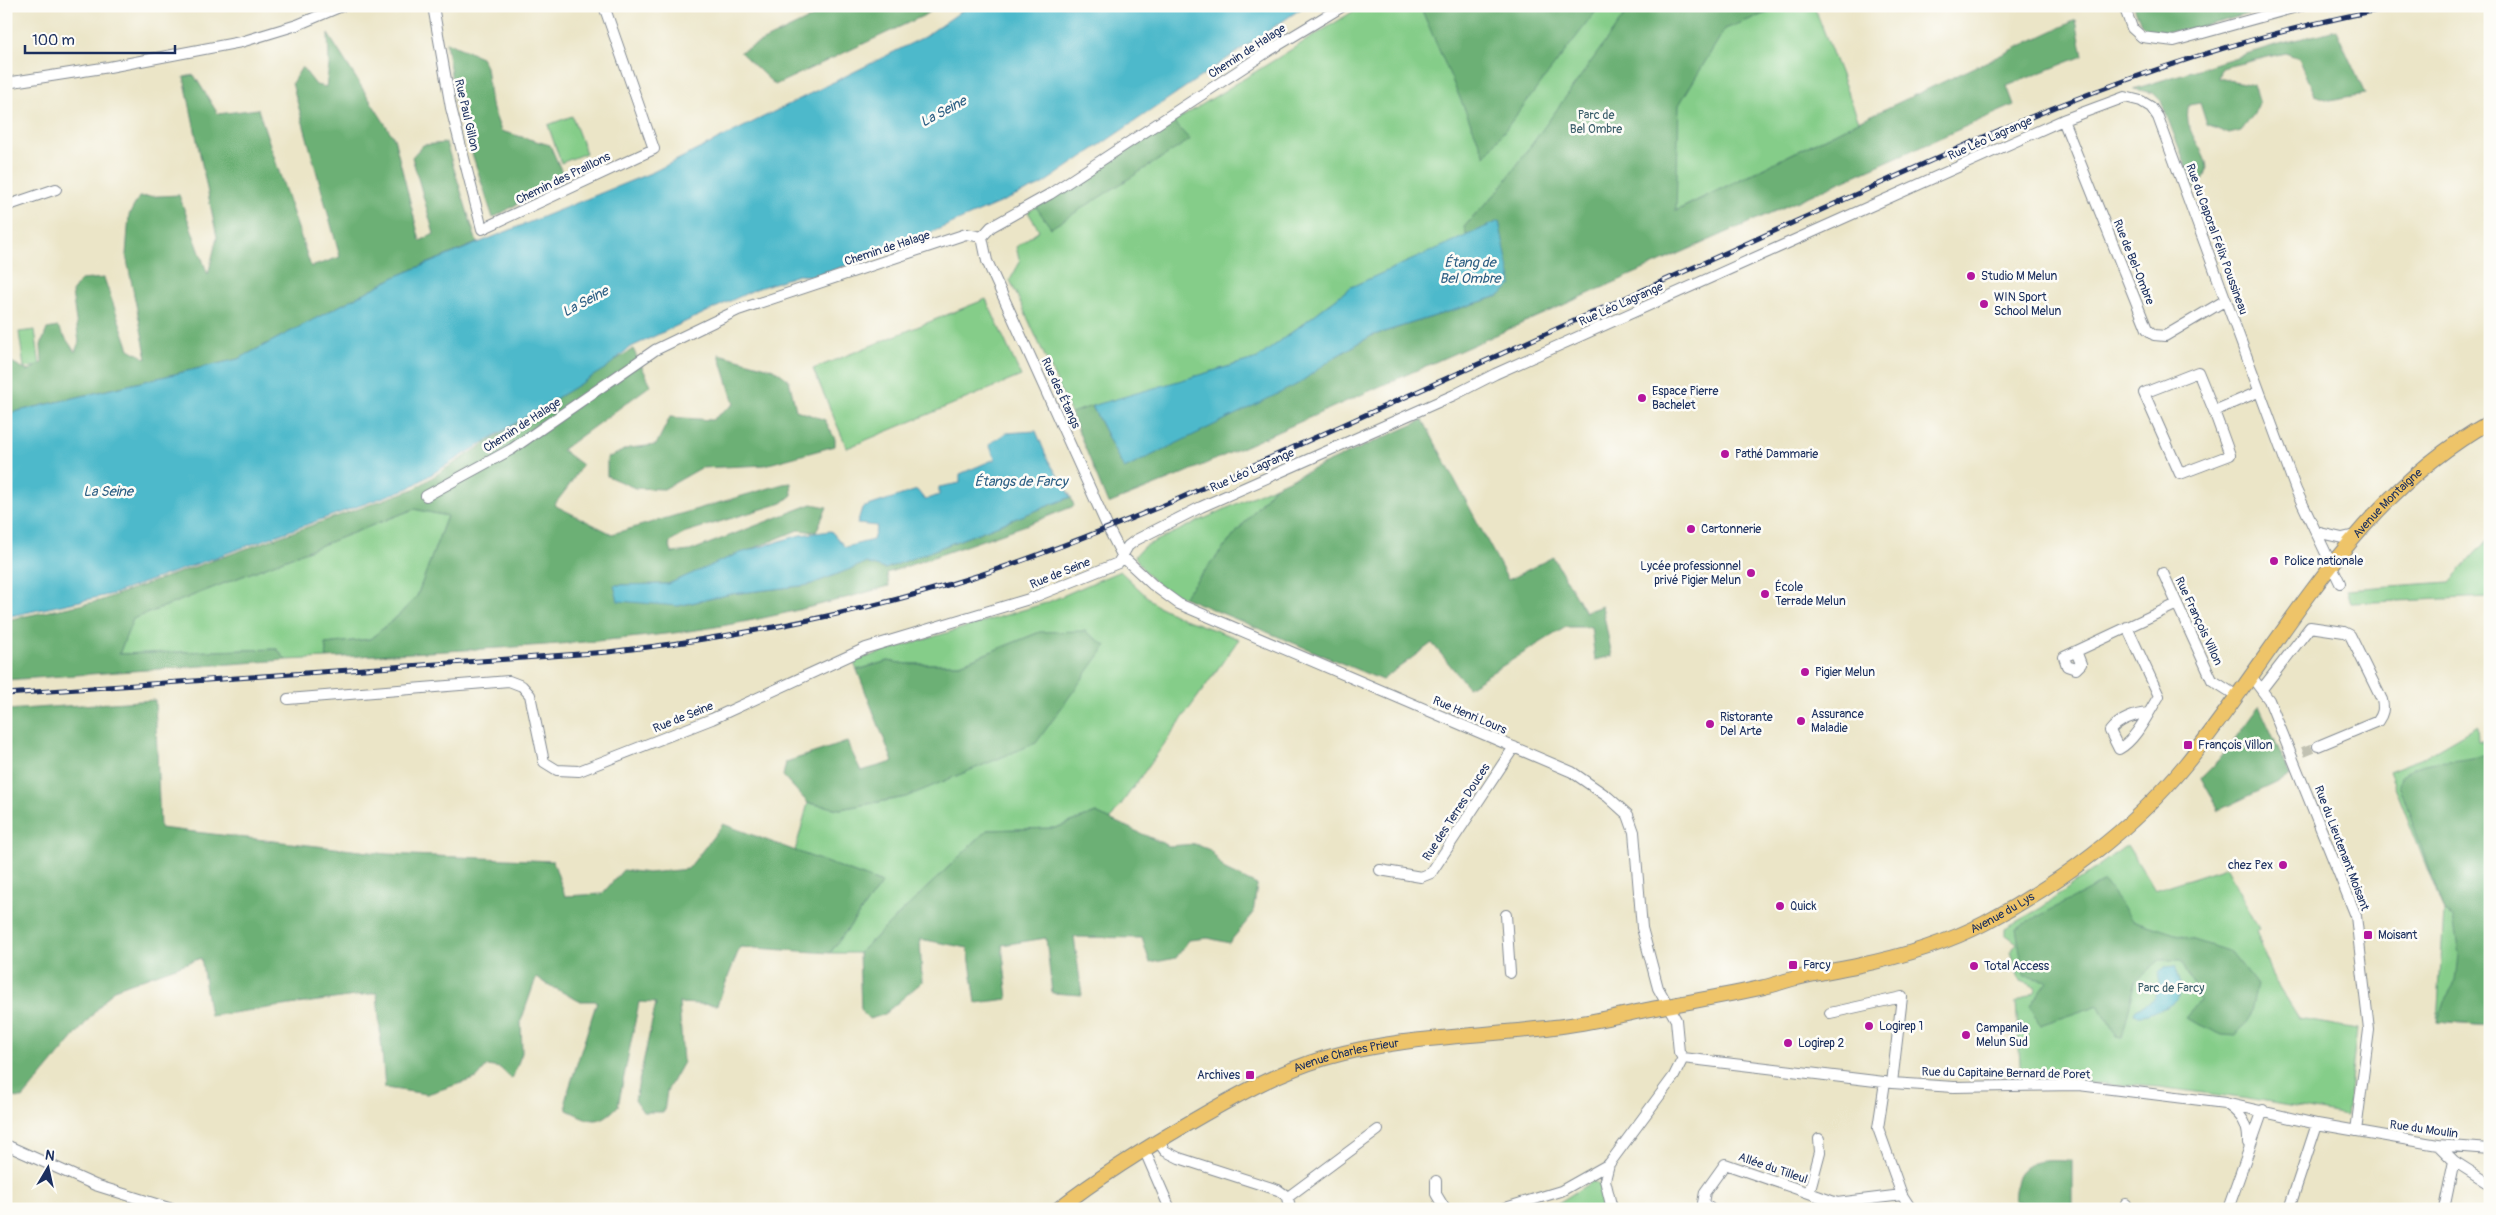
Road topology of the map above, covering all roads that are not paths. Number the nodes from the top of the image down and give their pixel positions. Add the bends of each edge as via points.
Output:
1 (342, 6) edge
2 (433, 6) edge
3 (604, 6) edge
4 (1343, 6) edge
5 (2124, 6) edge
6 (2300, 6) edge
7 (320, 10) edge
8 (6, 83) edge
9 (2141, 101) joint
10 (2063, 120) junction
11 (56, 189) dead end
12 (6, 206) edge
13 (482, 229) joint
14 (982, 237) junction
15 (2226, 300) junction
16 (2258, 392) junction
17 (2214, 411) junction
18 (2490, 422) edge
19 (426, 496) dead end
20 (2316, 532) junction
21 (2355, 535) junction
22 (1123, 557) junction
23 (2330, 567) junction
24 (2163, 573) dead end
25 (2340, 583) dead end
26 (2177, 604) junction
27 (2127, 628) junction
28 (2076, 651) dead end
29 (2252, 676) junction
30 (2262, 689) junction
31 (2237, 696) junction
32 (288, 699) dead end
33 (2148, 713) dead end
34 (2318, 746) tunnel mouth
35 (1514, 747) junction
36 (2303, 752) tunnel mouth
37 (2292, 756) junction
38 (1380, 870) dead end
39 (1506, 915) dead end
40 (1510, 974) dead end
41 (1669, 1006) junction
42 (1830, 1013) dead end
43 (1683, 1058) junction
44 (1888, 1082) junction
45 (2225, 1103) junction
46 (2263, 1110) junction
47 (2317, 1124) junction
48 (1378, 1130) dead end
49 (2356, 1130) junction
50 (1819, 1139) dead end
51 (1158, 1141) junction
52 (6, 1145) edge
53 (2438, 1145) junction
54 (1144, 1149) junction
55 (2490, 1149) edge
56 (2248, 1151) junction
57 (2454, 1161) junction
58 (1609, 1164) junction
59 (1594, 1173) junction
60 (1605, 1180) junction
61 (1436, 1181) dead end
62 (2490, 1184) edge
63 (1809, 1193) junction
64 (1902, 1195) junction
65 (1288, 1197) junction
66 (172, 1209) edge
67 (1058, 1209) edge
68 (1170, 1209) edge
69 (1290, 1209) edge
70 (1445, 1209) edge
71 (1502, 1209) edge
72 (1612, 1209) edge
73 (1711, 1209) edge
74 (1911, 1209) edge
75 (2228, 1209) edge
76 (2289, 1209) edge
77 (2444, 1209) edge

1 - 7 street
2 - 13 street, Rue Paul Gillon via 451,108
3 - 13 street, Chemin des Praillons via 654,149
4 - 14 street, Chemin de Halage via 1050,194 991,227
5 - 6 street via 2132,28 2142,37 2174,42
7 - 8 street via 297,25 240,42
9 - 10 street, Rue Léo Lagrange via 2125,97
9 - 15 street, Rue du Caporal Félix Poussineau via 2151,107 2158,118
10 - 15 street, Rue de Bel-Ombre via 2147,329 2154,335 2165,336
10 - 22 street, Rue Léo Lagrange via 1201,507 1136,540 1128,546
11 - 12 street
14 - 19 street, Chemin de Halage via 966,234 738,310 654,350 512,449
14 - 22 street, Rue des Étangs via 988,261
15 - 16 street, Rue du Caporal Félix Poussineau
16 - 17 street
16 - 20 street, Rue du Caporal Félix Poussineau
17 - 17 street via 2198,372 2144,393 2180,474 2230,455
18 - 21 main road, Avenue Montaigne via 2433,459 2385,502
20 - 21 street via 2342,538
20 - 23 street, Rue du Caporal Félix Poussineau
21 - 23 main road, Avenue Montaigne
22 - 32 street, Rue de Seine via 1118,563 1029,599 866,648 712,719 579,771 557,770 544,762 530,695 522,686 509,681
22 - 35 street, Rue Henri Lours via 1179,604
23 - 25 street, Rue du Caporal Félix Poussineau
23 - 29 main road, Avenue Montaigne
24 - 26 street, Rue François Villon
26 - 27 street
26 - 31 street, Rue François Villon via 2212,680
27 - 28 street
27 - 33 street via 2159,696
29 - 30 street, Rue du Lieutenant Moisant
29 - 31 main road, Avenue du Lys
30 - 34 street via 2310,627 2350,635 2384,708 2381,717 2370,725
30 - 37 street, Rue du Lieutenant Moisant
31 - 41 main road, Avenue du Lys via 2182,769 2135,817 2055,880 1986,922 1945,941 1879,961
35 - 38 street, Rue des Terres Douces via 1431,873 1421,877
35 - 41 street, Rue Henri Lours via 1572,772 1628,815 1634,832 1642,928 1658,988
36 - 37 street
37 - 49 street, Rue du Lieutenant Moisant via 2356,916 2369,1030
39 - 40 street
41 - 43 street, Rue Henri Lours via 1677,1024 1679,1052
41 - 51 main road, Avenue Charles Prieur via 1554,1027 1393,1042 1333,1056 1264,1082
42 - 44 street via 1902,997
43 - 44 street, Rue du Capitaine Bernard de Poret
43 - 58 street via 1674,1076
44 - 45 street, Rue du Capitaine Bernard de Poret via 1954,1087 2079,1085
44 - 64 street via 1878,1128
45 - 46 street, Rue du Capitaine Bernard de Poret
45 - 56 street via 2244,1121
46 - 47 street, Rue du Capitaine Bernard de Poret
46 - 56 street
47 - 49 street, Rue du Capitaine Bernard de Poret
47 - 76 street
48 - 65 street
49 - 53 street, Rue du Moulin
50 - 63 street via 1820,1152
51 - 54 main road, Avenue Charles Prieur
51 - 65 street via 1165,1151 1179,1158 1278,1190
52 - 66 street via 95,1185
53 - 55 street, Rue du Moulin
53 - 57 street
54 - 67 main road, Avenue Charles Prieur
54 - 68 street
56 - 75 street
57 - 62 street
57 - 77 street
58 - 59 street
58 - 60 street
59 - 60 street
59 - 71 street via 1561,1191
60 - 72 street
61 - 70 street via 1436,1194
63 - 64 street via 1837,1203
63 - 73 street, Allée du Tilleul via 1725,1164 1704,1192 1703,1203
64 - 74 street
65 - 69 street

